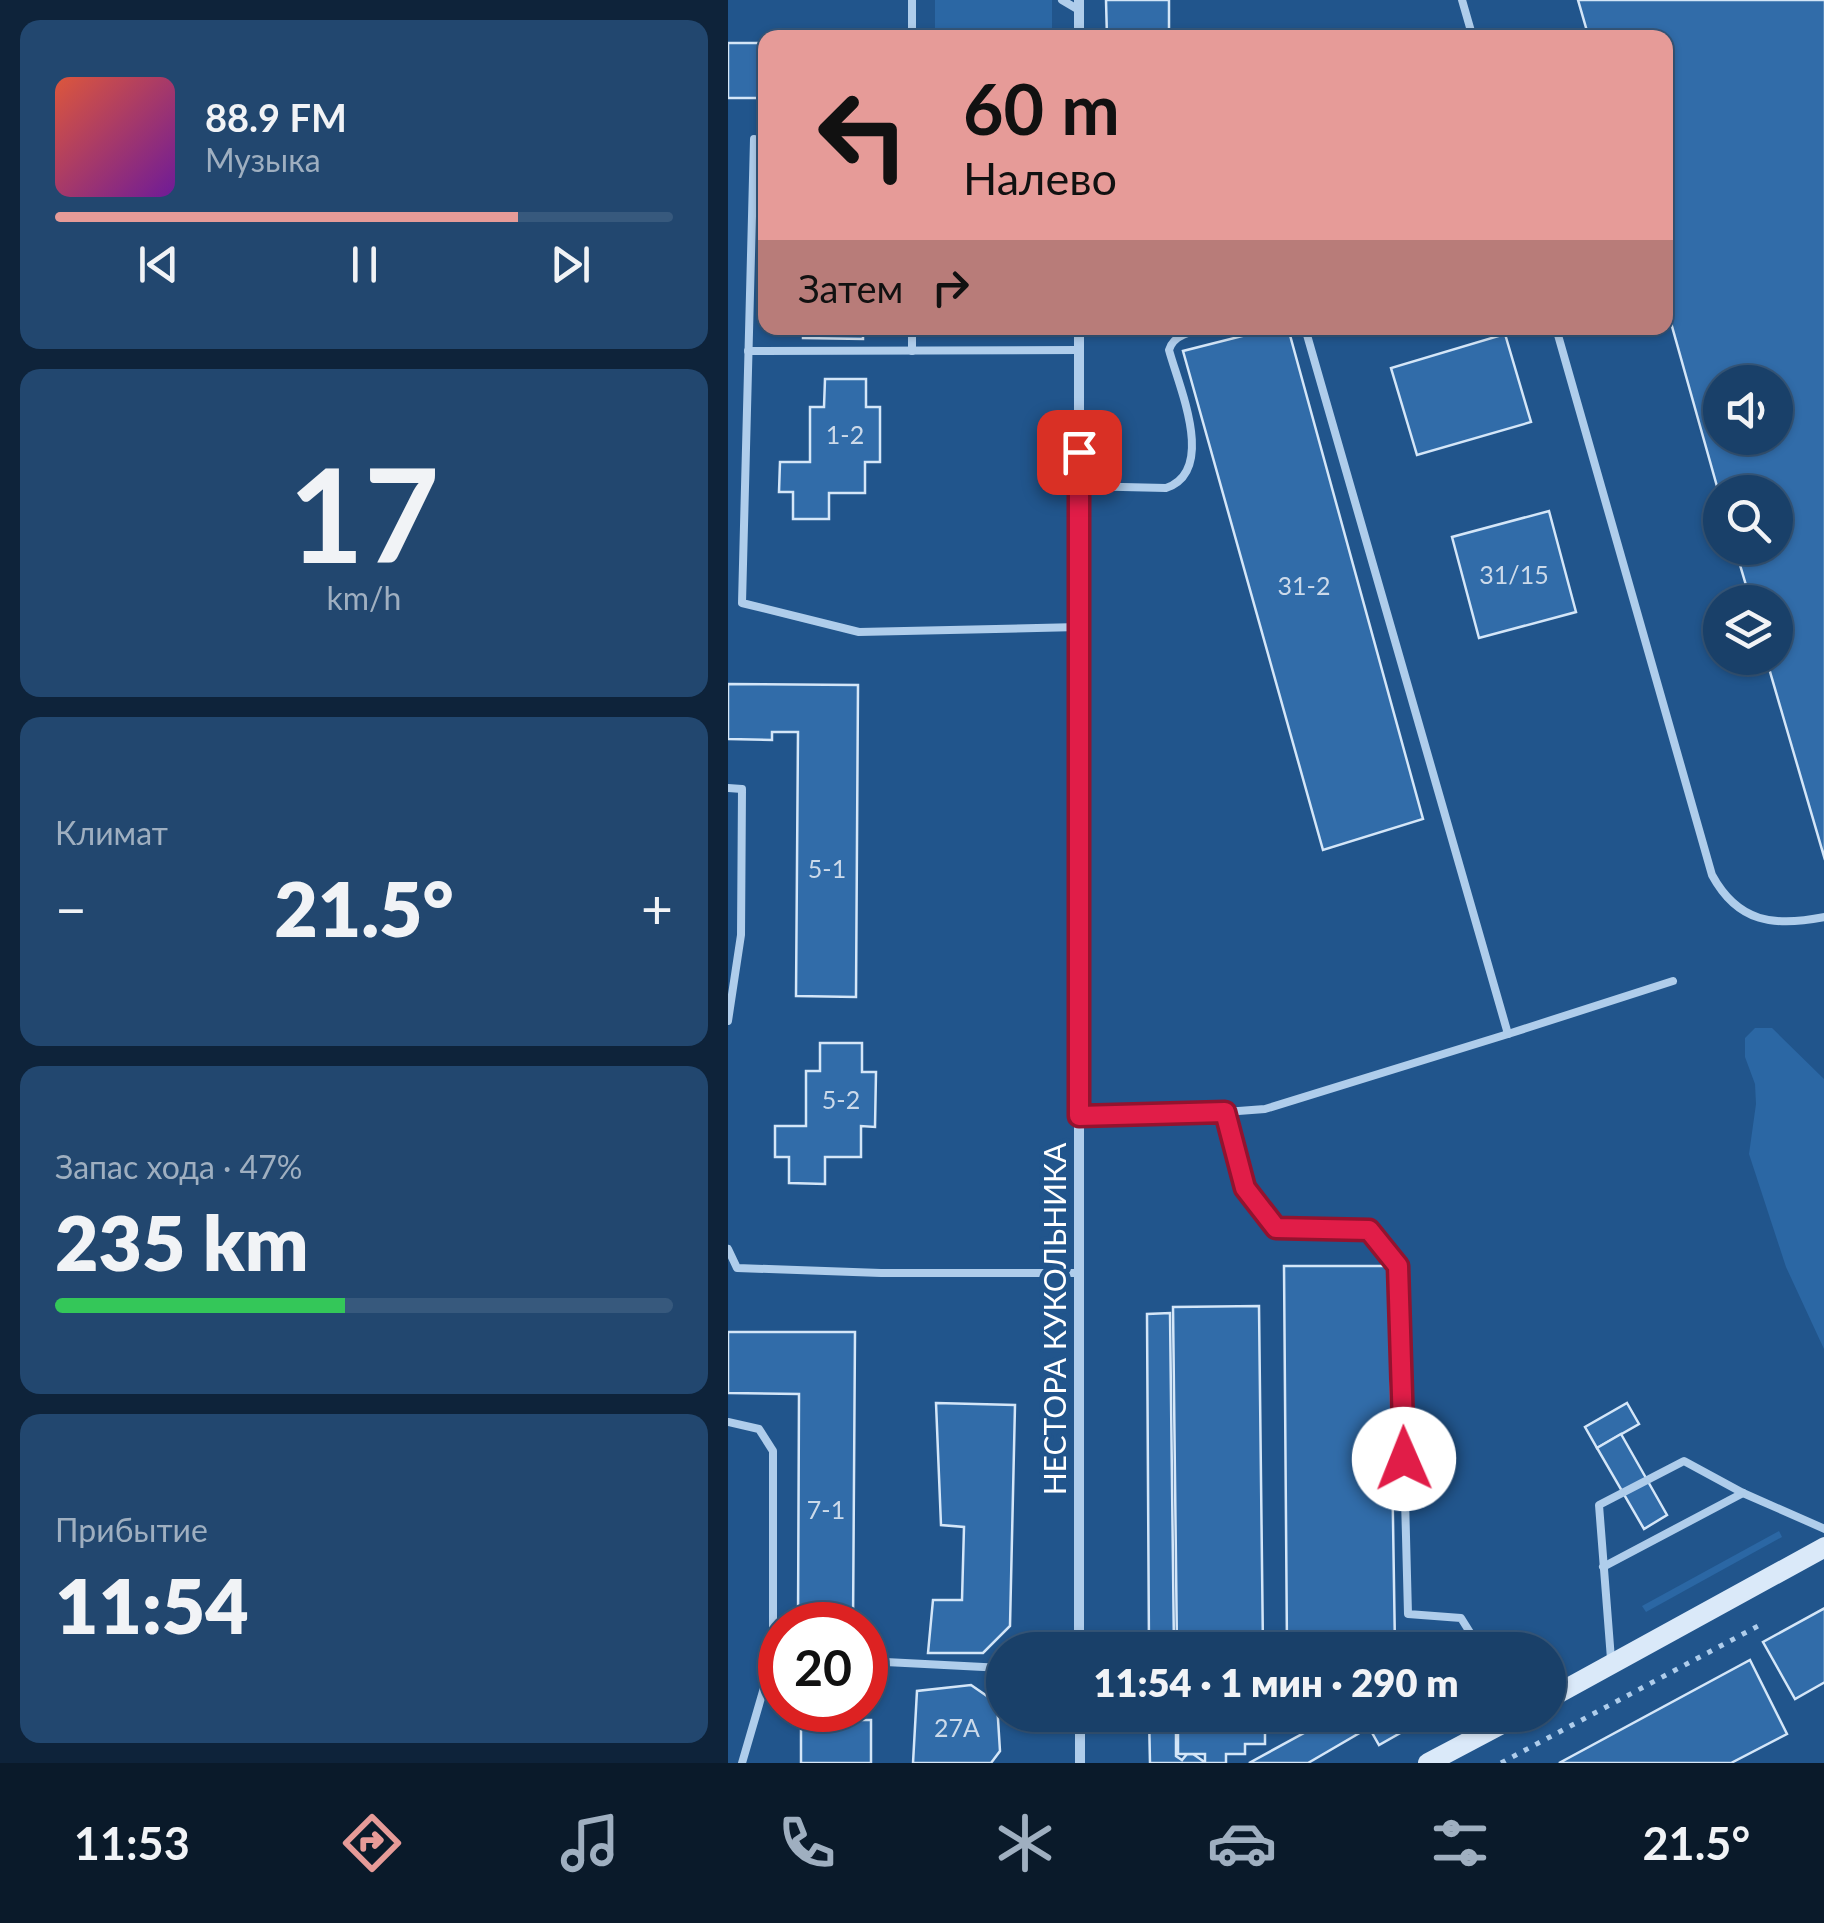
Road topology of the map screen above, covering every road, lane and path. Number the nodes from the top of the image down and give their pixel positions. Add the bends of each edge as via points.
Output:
1 (912, 0) edge
2 (1062, 0) edge
3 (1462, 0) edge
4 (1079, 5) edge
5 (912, 30) edge
6 (1471, 30) edge
7 (754, 139) dead end
8 (912, 335) edge
9 (1079, 335) edge
10 (1182, 335) edge
11 (1307, 335) edge
12 (1558, 335) edge
13 (1079, 350) junction
14 (748, 351) junction
15 (912, 351) junction
16 (1079, 486) junction
17 (1079, 627) junction
18 (728, 788) edge
19 (1824, 917) edge
20 (1673, 981) dead end
21 (728, 1020) edge
22 (1508, 1034) junction
23 (1225, 1112) junction
24 (1079, 1116) junction
25 (728, 1249) edge
26 (732, 1268) edge
27 (1079, 1273) junction
28 (728, 1422) edge
29 (1743, 1493) junction
30 (1824, 1529) edge
31 (1824, 1547) edge
32 (1602, 1567) junction
33 (775, 1602) edge
34 (1758, 1626) dead end
35 (1080, 1632) edge
36 (1470, 1632) edge
37 (888, 1663) edge
38 (1612, 1665) junction
39 (986, 1667) edge
40 (1566, 1690) edge
41 (758, 1713) edge
42 (1080, 1732) edge
43 (1487, 1732) edge
44 (742, 1763) edge
45 (1080, 1763) edge
46 (1428, 1763) edge
47 (1501, 1763) edge

1 - 5 lane
2 - 4 lane
3 - 6 lane
7 - 14 lane
8 - 15 lane
9 - 13 street, НЕСТОРА КУКОЛЬНИКА
10 - 16 lane via 1169,350 1194,446 1188,472 1166,488
11 - 22 lane
12 - 19 lane via 1712,875 1725,899 1756,918
13 - 15 lane
13 - 16 street, НЕСТОРА КУКОЛЬНИКА
14 - 15 lane
14 - 17 lane via 742,604 859,632
16 - 17 street, НЕСТОРА КУКОЛЬНИКА
17 - 24 street, НЕСТОРА КУКОЛЬНИКА
18 - 21 lane via 742,789 742,936
20 - 22 lane
22 - 23 lane via 1264,1109
23 - 24 lane
23 - 36 lane via 1245,1188 1276,1228 1369,1230 1398,1266 1408,1614 1461,1618
24 - 27 street, НЕСТОРА КУКОЛЬНИКА
25 - 26 lane
26 - 27 lane
27 - 35 street, НЕСТОРА КУКОЛЬНИКА
28 - 33 lane via 760,1429 774,1451
29 - 30 lane
29 - 32 lane
29 - 32 lane via 1684,1462 1599,1505
31 - 38 main road
32 - 38 lane
34 - 47 path
37 - 39 lane
38 - 40 main road
41 - 44 lane
42 - 45 street
43 - 46 main road

